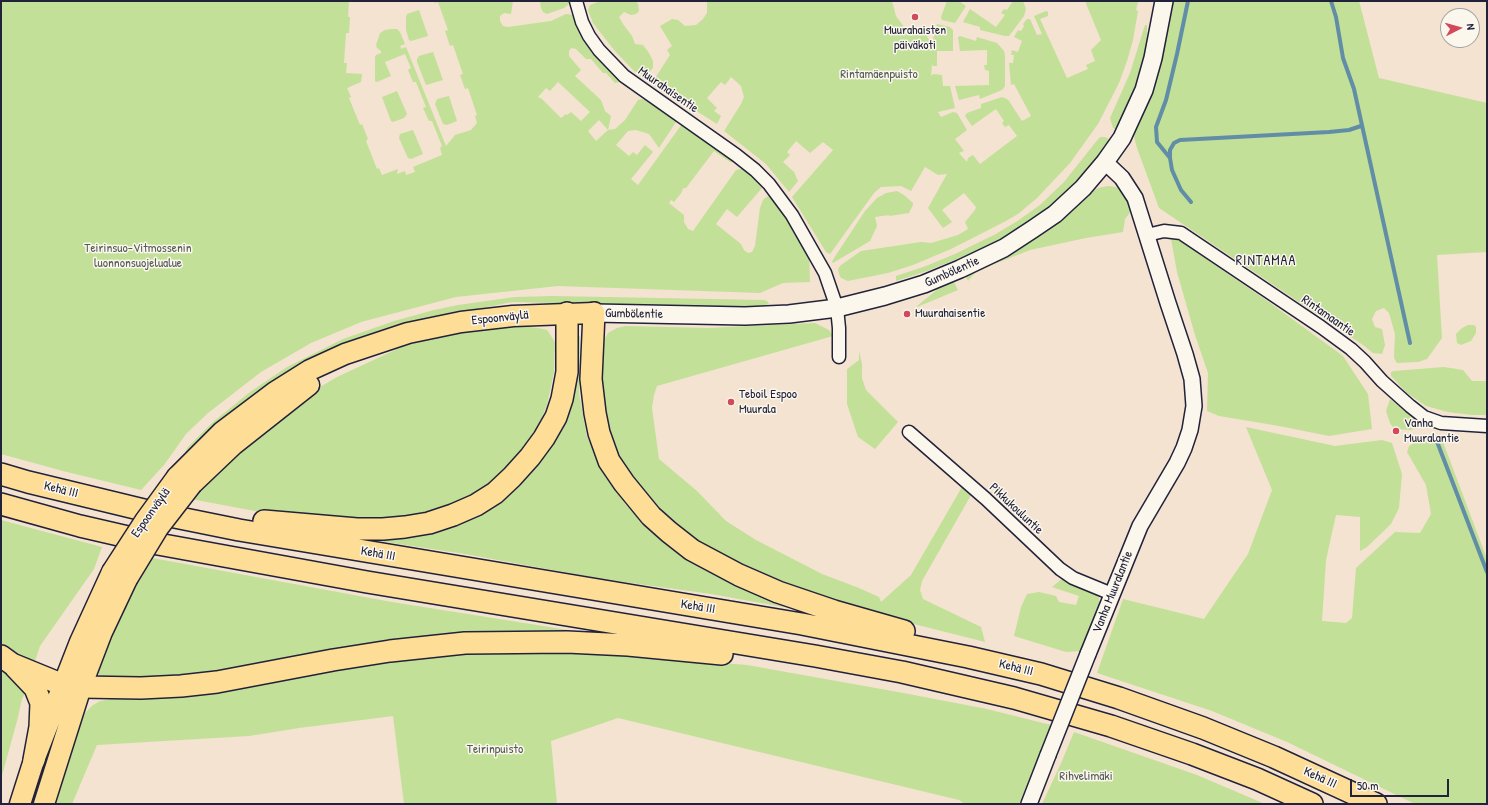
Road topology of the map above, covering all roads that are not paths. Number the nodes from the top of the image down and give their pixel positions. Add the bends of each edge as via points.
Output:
1 (576, 1) edge
2 (1164, 1) edge
3 (1105, 162) junction
4 (1147, 235) junction
5 (837, 308) junction
6 (567, 313) junction
7 (594, 313) junction
8 (839, 357) dead end
9 (1487, 426) edge
10 (910, 432) dead end
11 (1, 474) edge
12 (1, 504) edge
13 (160, 514) junction
14 (1112, 594) junction
15 (815, 656) junction
16 (968, 657) junction
17 (7, 660) edge
18 (72, 685) junction
19 (34, 760) junction
20 (20, 804) edge
21 (44, 804) edge
22 (1029, 804) edge
23 (1312, 804) edge
24 (1376, 804) edge

1 - 5 street, Muurahaisentie via 589,36 624,76 736,155 770,184 792,215 825,273
2 - 3 main road, Gumbölentie via 1144,90 1122,138
3 - 4 street, Vanha Muuralantie via 1122,178 1135,198
3 - 5 main road, Gumbölentie via 1083,188 1055,214 1004,248 924,284
4 - 9 street, Rintamaantie via 1164,231 1181,233 1351,349 1382,381 1424,416 1441,423
4 - 14 street, Vanha Muuralantie via 1192,379 1193,413 1190,430 1177,463 1140,526
5 - 7 main road, Gumbölentie via 745,316
5 - 8 street, Muurahaisentie
6 - 7 main road, Espoonväylä
6 - 13 highway via 567,372 556,417 544,438 512,478 476,505 453,516 429,523 383,529 280,524 235,517
6 - 18 main road, Espoonväylä, bridge via 461,322 408,333 345,354 310,370 274,392 222,432 184,480 145,521 119,575 93,611
7 - 16 highway via 591,379 599,433 609,461 651,516 692,550 740,576 834,612 904,631
10 - 14 street, Pikkukouluntie via 1060,569 1073,578
11 - 13 highway, Kehä III
12 - 15 highway, Kehä III via 158,544
13 - 16 highway, Kehä III via 366,552 802,624
14 - 22 street, Vanha Muuralantie, bridge
15 - 18 highway via 747,657 628,645 567,642 465,643 390,651 182,686 141,688
15 - 23 highway, Kehä III via 902,672 1014,698 1111,726 1207,760
16 - 24 highway, Kehä III via 1041,674 1133,703 1274,757
17 - 18 highway via 56,682
17 - 19 highway via 35,688 41,703
18 - 19 main road, Espoonväylä
18 - 21 main road, Espoonväylä
19 - 20 main road, Espoonväylä

